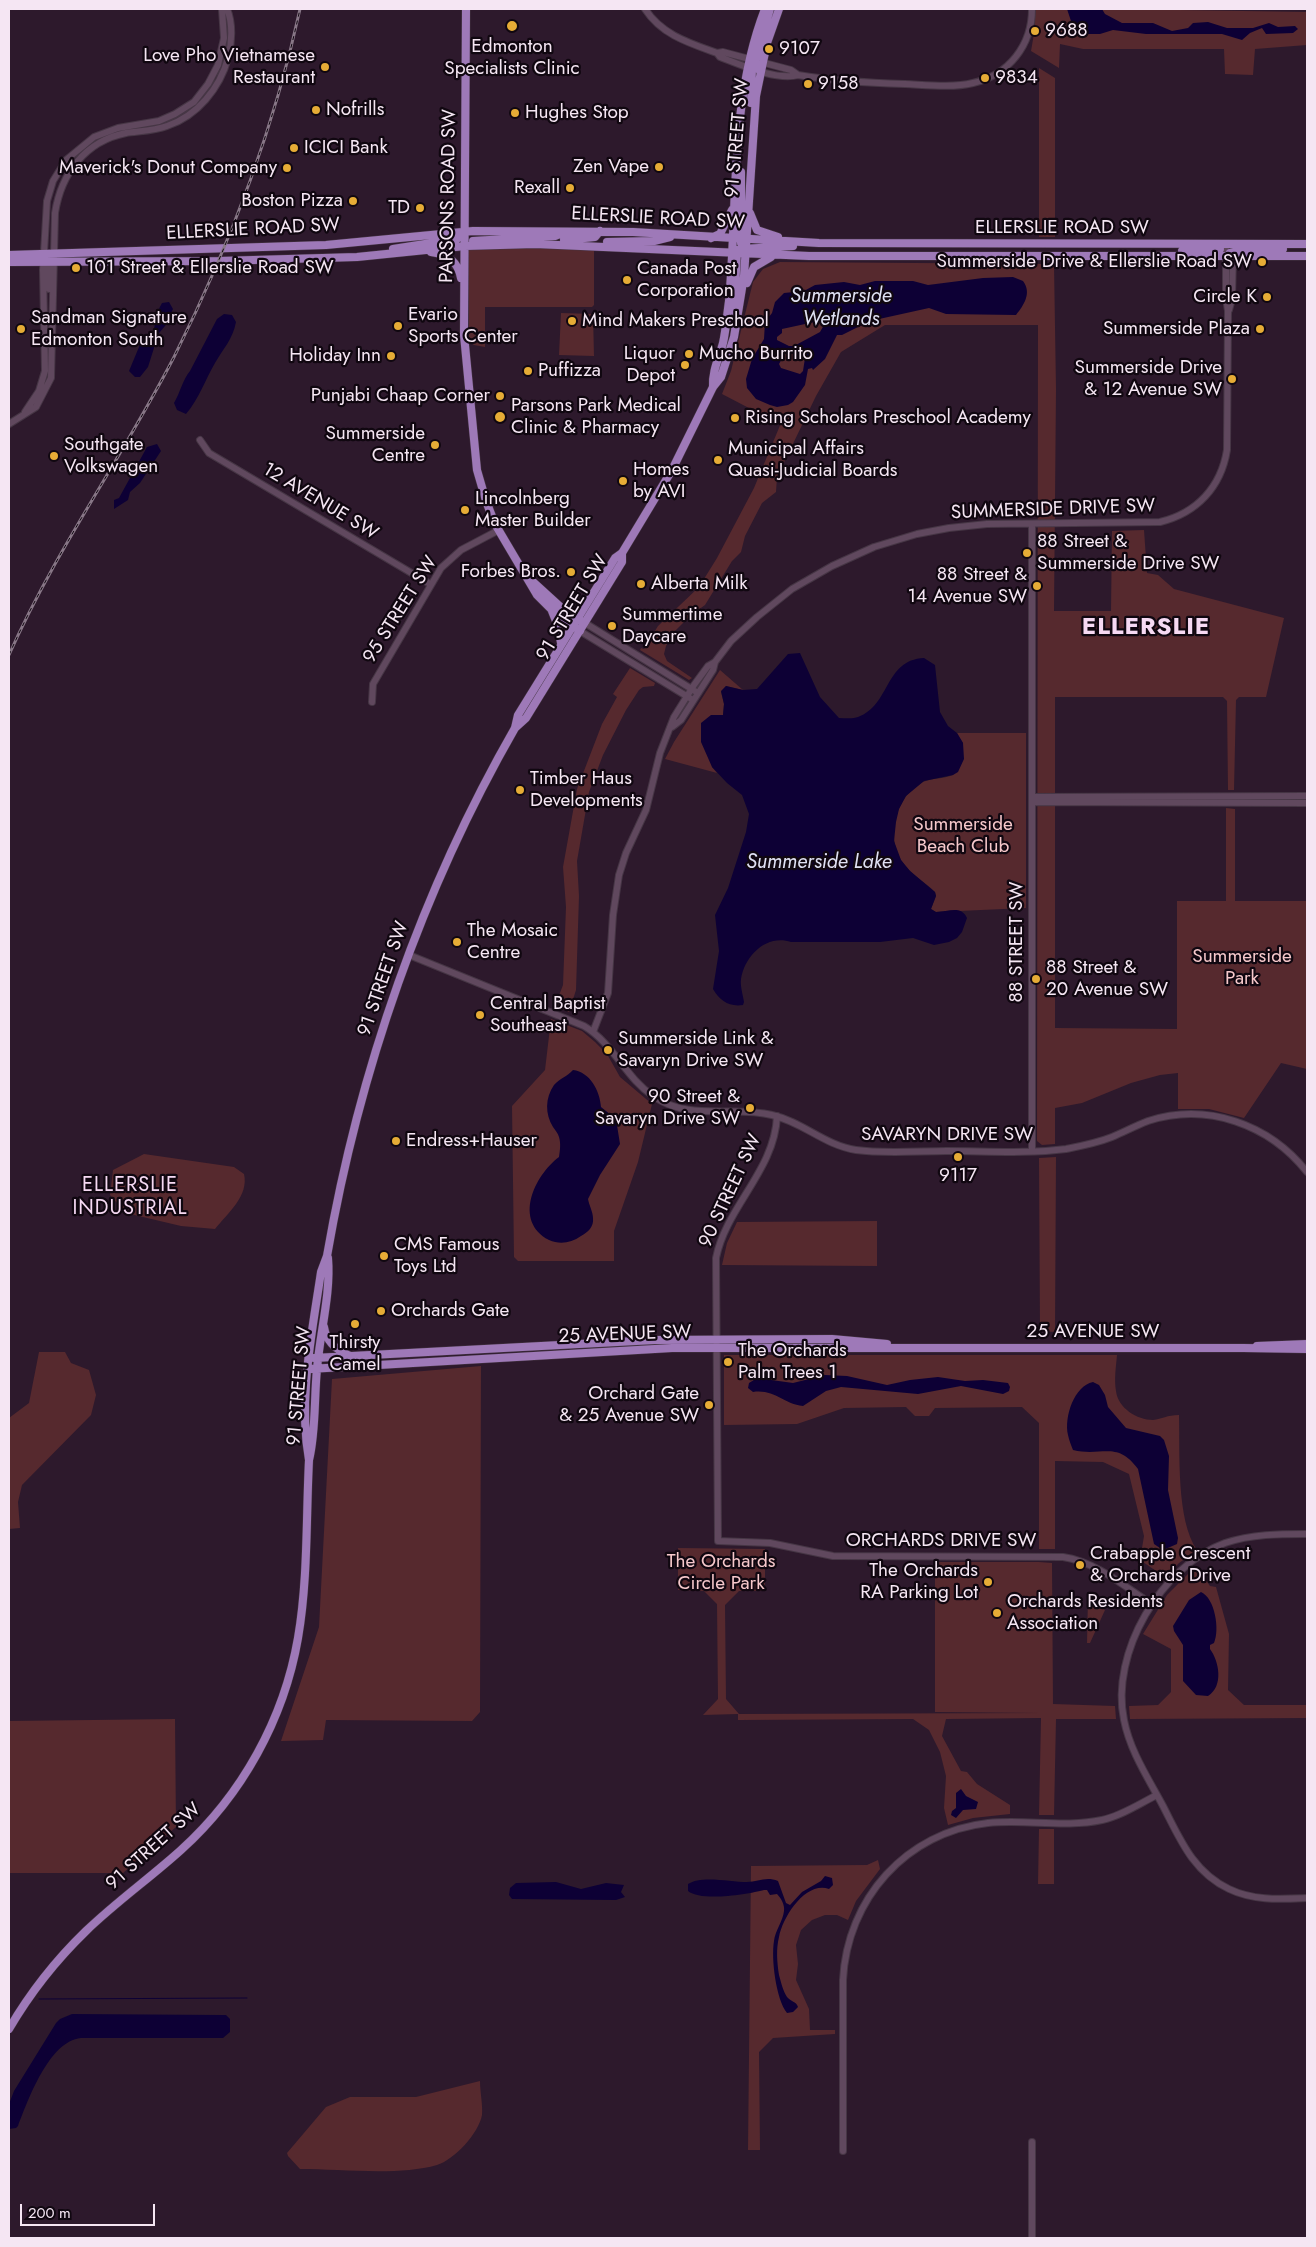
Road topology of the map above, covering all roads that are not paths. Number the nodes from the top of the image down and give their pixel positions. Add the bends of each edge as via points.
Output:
1 (222, 9) edge
2 (227, 9) edge
3 (466, 9) edge
4 (645, 9) edge
5 (764, 9) edge
6 (770, 9) edge
7 (779, 9) edge
8 (1032, 9) edge
9 (754, 65) junction
10 (738, 142) junction
11 (734, 204) junction
12 (748, 207) junction
13 (569, 230) junction
14 (465, 231) junction
15 (600, 231) junction
16 (676, 235) junction
17 (710, 238) junction
18 (732, 239) junction
19 (863, 243) junction
20 (535, 244) junction
21 (1307, 245) edge
22 (465, 246) junction
23 (600, 246) junction
24 (741, 248) junction
25 (1230, 250) junction
26 (417, 252) junction
27 (382, 254) junction
28 (779, 254) junction
29 (9, 255) edge
30 (1307, 256) edge
31 (49, 259) junction
32 (9, 262) edge
33 (464, 292) junction
34 (741, 302) junction
35 (726, 365) junction
36 (713, 387) junction
37 (21, 417) junction
38 (9, 424) edge
39 (200, 440) dead end
40 (1032, 524) junction
41 (499, 530) junction
42 (622, 553) junction
43 (530, 580) junction
44 (430, 584) junction
45 (552, 610) junction
46 (574, 622) junction
47 (585, 623) junction
48 (580, 631) junction
49 (561, 644) junction
50 (695, 691) junction
51 (690, 698) junction
52 (372, 702) dead end
53 (515, 728) junction
54 (1307, 796) edge
55 (1032, 799) junction
56 (1307, 803) edge
57 (409, 956) junction
58 (593, 1032) junction
59 (777, 1116) junction
60 (1032, 1151) junction
61 (1307, 1172) edge
62 (328, 1256) junction
63 (323, 1314) junction
64 (716, 1339) junction
65 (1307, 1344) edge
66 (716, 1348) junction
67 (944, 1348) junction
68 (1243, 1348) junction
69 (1307, 1349) edge
70 (352, 1356) junction
71 (314, 1358) junction
72 (313, 1368) junction
73 (1307, 1534) edge
74 (718, 1541) joint
75 (1153, 1605) junction
76 (1157, 1795) junction
77 (1307, 1898) edge
78 (9, 2029) edge
79 (1032, 2142) dead end
80 (843, 2151) dead end
81 (1032, 2238) edge

1 - 31 street via 224,38 218,65 194,102 159,121 103,132 66,160 53,181 47,200
2 - 31 street via 230,46 216,87 199,107 168,126 108,139 81,158 68,174 58,195
3 - 14 main road, PARSONS ROAD SW
4 - 9 street via 665,31 686,42
5 - 9 main road, 91 STREET SW
6 - 9 main road
7 - 9 main road, 91 STREET SW
8 - 9 street via 1029,32 1021,51 1004,68 981,81 958,85 865,83 798,75 791,77
9 - 10 main road, 91 STREET SW
9 - 12 main road, 91 STREET SW
10 - 11 main road, 91 STREET SW
10 - 24 main road
11 - 17 main road via 720,234
11 - 18 main road, 91 STREET SW
12 - 19 main road via 754,226 770,236
12 - 24 main road, 91 STREET SW
13 - 14 main road, ELLERSLIE ROAD SW
13 - 15 main road, ELLERSLIE ROAD SW
13 - 22 main road via 554,236 473,240
14 - 22 main road, PARSONS ROAD SW
14 - 27 main road via 457,239 394,249
14 - 31 main road, ELLERSLIE ROAD SW via 326,245
15 - 16 main road, ELLERSLIE ROAD SW
15 - 20 main road via 595,237
16 - 17 main road, ELLERSLIE ROAD SW
16 - 23 main road via 654,242 609,241
17 - 18 main road, ELLERSLIE ROAD SW
18 - 24 main road, 91 STREET SW
18 - 24 main road, ELLERSLIE ROAD SW
19 - 24 main road
19 - 25 main road, ELLERSLIE ROAD SW
20 - 22 main road, ELLERSLIE ROAD SW
20 - 23 main road, ELLERSLIE ROAD SW
21 - 25 main road
22 - 26 main road, ELLERSLIE ROAD SW
22 - 33 main road, PARSONS ROAD SW
23 - 24 main road, ELLERSLIE ROAD SW
24 - 28 main road, ELLERSLIE ROAD SW
24 - 34 main road, 91 STREET SW
24 - 35 main road
24 - 36 main road, 91 STREET SW
25 - 28 main road, ELLERSLIE ROAD SW via 1138,255
25 - 30 main road, ELLERSLIE ROAD SW
25 - 40 street, SUMMERSIDE DRIVE SW via 1226,298 1227,450 1220,476 1207,496 1187,512 1160,522
26 - 27 main road, ELLERSLIE ROAD SW
26 - 33 main road via 441,254 451,259 458,268
27 - 31 main road, ELLERSLIE ROAD SW via 219,261
28 - 34 main road via 765,258 754,267
29 - 31 main road, ELLERSLIE ROAD SW
31 - 32 main road, ELLERSLIE ROAD SW
31 - 37 street via 45,371 39,391
31 - 37 street via 53,313 51,378 36,407
33 - 41 main road, PARSONS ROAD SW via 464,342 476,461 486,501
34 - 35 main road, 91 STREET SW
35 - 36 main road, 91 STREET SW
36 - 42 main road, 91 STREET SW via 672,470
37 - 38 street
39 - 44 street, 12 AVENUE SW via 209,453
40 - 50 street, SUMMERSIDE DRIVE SW via 977,524 938,530 889,542 853,556 810,578 743,629
40 - 55 street, 88 STREET SW
41 - 43 main road, PARSONS ROAD SW
41 - 44 street, 95 STREET SW via 452,556
42 - 46 main road, 91 STREET SW via 615,558
42 - 47 main road, 91 STREET SW via 622,562
43 - 45 main road, PARSONS ROAD SW via 537,595
43 - 46 main road, PARSONS ROAD SW
44 - 52 street, 95 STREET SW via 373,684
45 - 46 main road, PARSONS ROAD SW
45 - 49 main road
46 - 47 main road
46 - 48 main road
46 - 49 main road, 91 STREET SW
47 - 48 main road, 91 STREET SW
47 - 50 street
48 - 51 street
48 - 53 main road, 91 STREET SW via 526,718
49 - 53 main road, 91 STREET SW via 518,715
50 - 51 street, SUMMERSIDE DRIVE SW
51 - 58 street, SUMMERSIDE DRIVE SW via 681,720 672,726 658,757 644,818 619,875 608,993
53 - 57 main road, 91 STREET SW via 451,853
54 - 55 street
55 - 56 street
55 - 60 street, 88 STREET SW
57 - 58 street, SAVARYN DRIVE SW via 571,1020
57 - 62 main road, 91 STREET SW via 363,1098
58 - 59 street, SAVARYN DRIVE SW via 610,1047 638,1084 670,1106 696,1112
59 - 60 street, SAVARYN DRIVE SW via 828,1142 855,1150
59 - 64 street, 90 STREET SW via 768,1154 716,1253
60 - 61 street, SAVARYN DRIVE SW via 1080,1146 1111,1138 1158,1119 1198,1114 1232,1120 1256,1129 1287,1150
62 - 63 main road, 91 STREET SW via 329,1274
62 - 71 main road, 91 STREET SW via 321,1272
63 - 70 main road via 327,1338 332,1345
63 - 71 main road, 91 STREET SW
64 - 66 street, 90 STREET SW
64 - 67 main road, 25 AVENUE SW via 832,1340
64 - 70 main road, 25 AVENUE SW
65 - 68 main road, 25 AVENUE SW
66 - 67 main road, 25 AVENUE SW
66 - 72 main road, 25 AVENUE SW via 625,1350
66 - 74 street, 90 STREET SW
67 - 68 main road, 25 AVENUE SW
68 - 69 main road, 25 AVENUE SW
70 - 71 main road, 25 AVENUE SW
71 - 72 main road, 91 STREET SW
72 - 78 main road, 91 STREET SW via 306,1409 309,1460 298,1638 285,1688 262,1743 238,1784 208,1822 70,1948 35,1990
73 - 75 street via 1259,1535 1217,1546 1184,1568
74 - 75 street, ORCHARDS DRIVE SW via 770,1543 837,1556 1063,1557 1098,1569
75 - 76 street via 1128,1651 1121,1697 1132,1746
76 - 77 street via 1188,1854 1215,1881 1253,1897
76 - 80 street via 1102,1820 998,1822 964,1827 916,1847 883,1877 858,1916 845,1955
79 - 81 street

